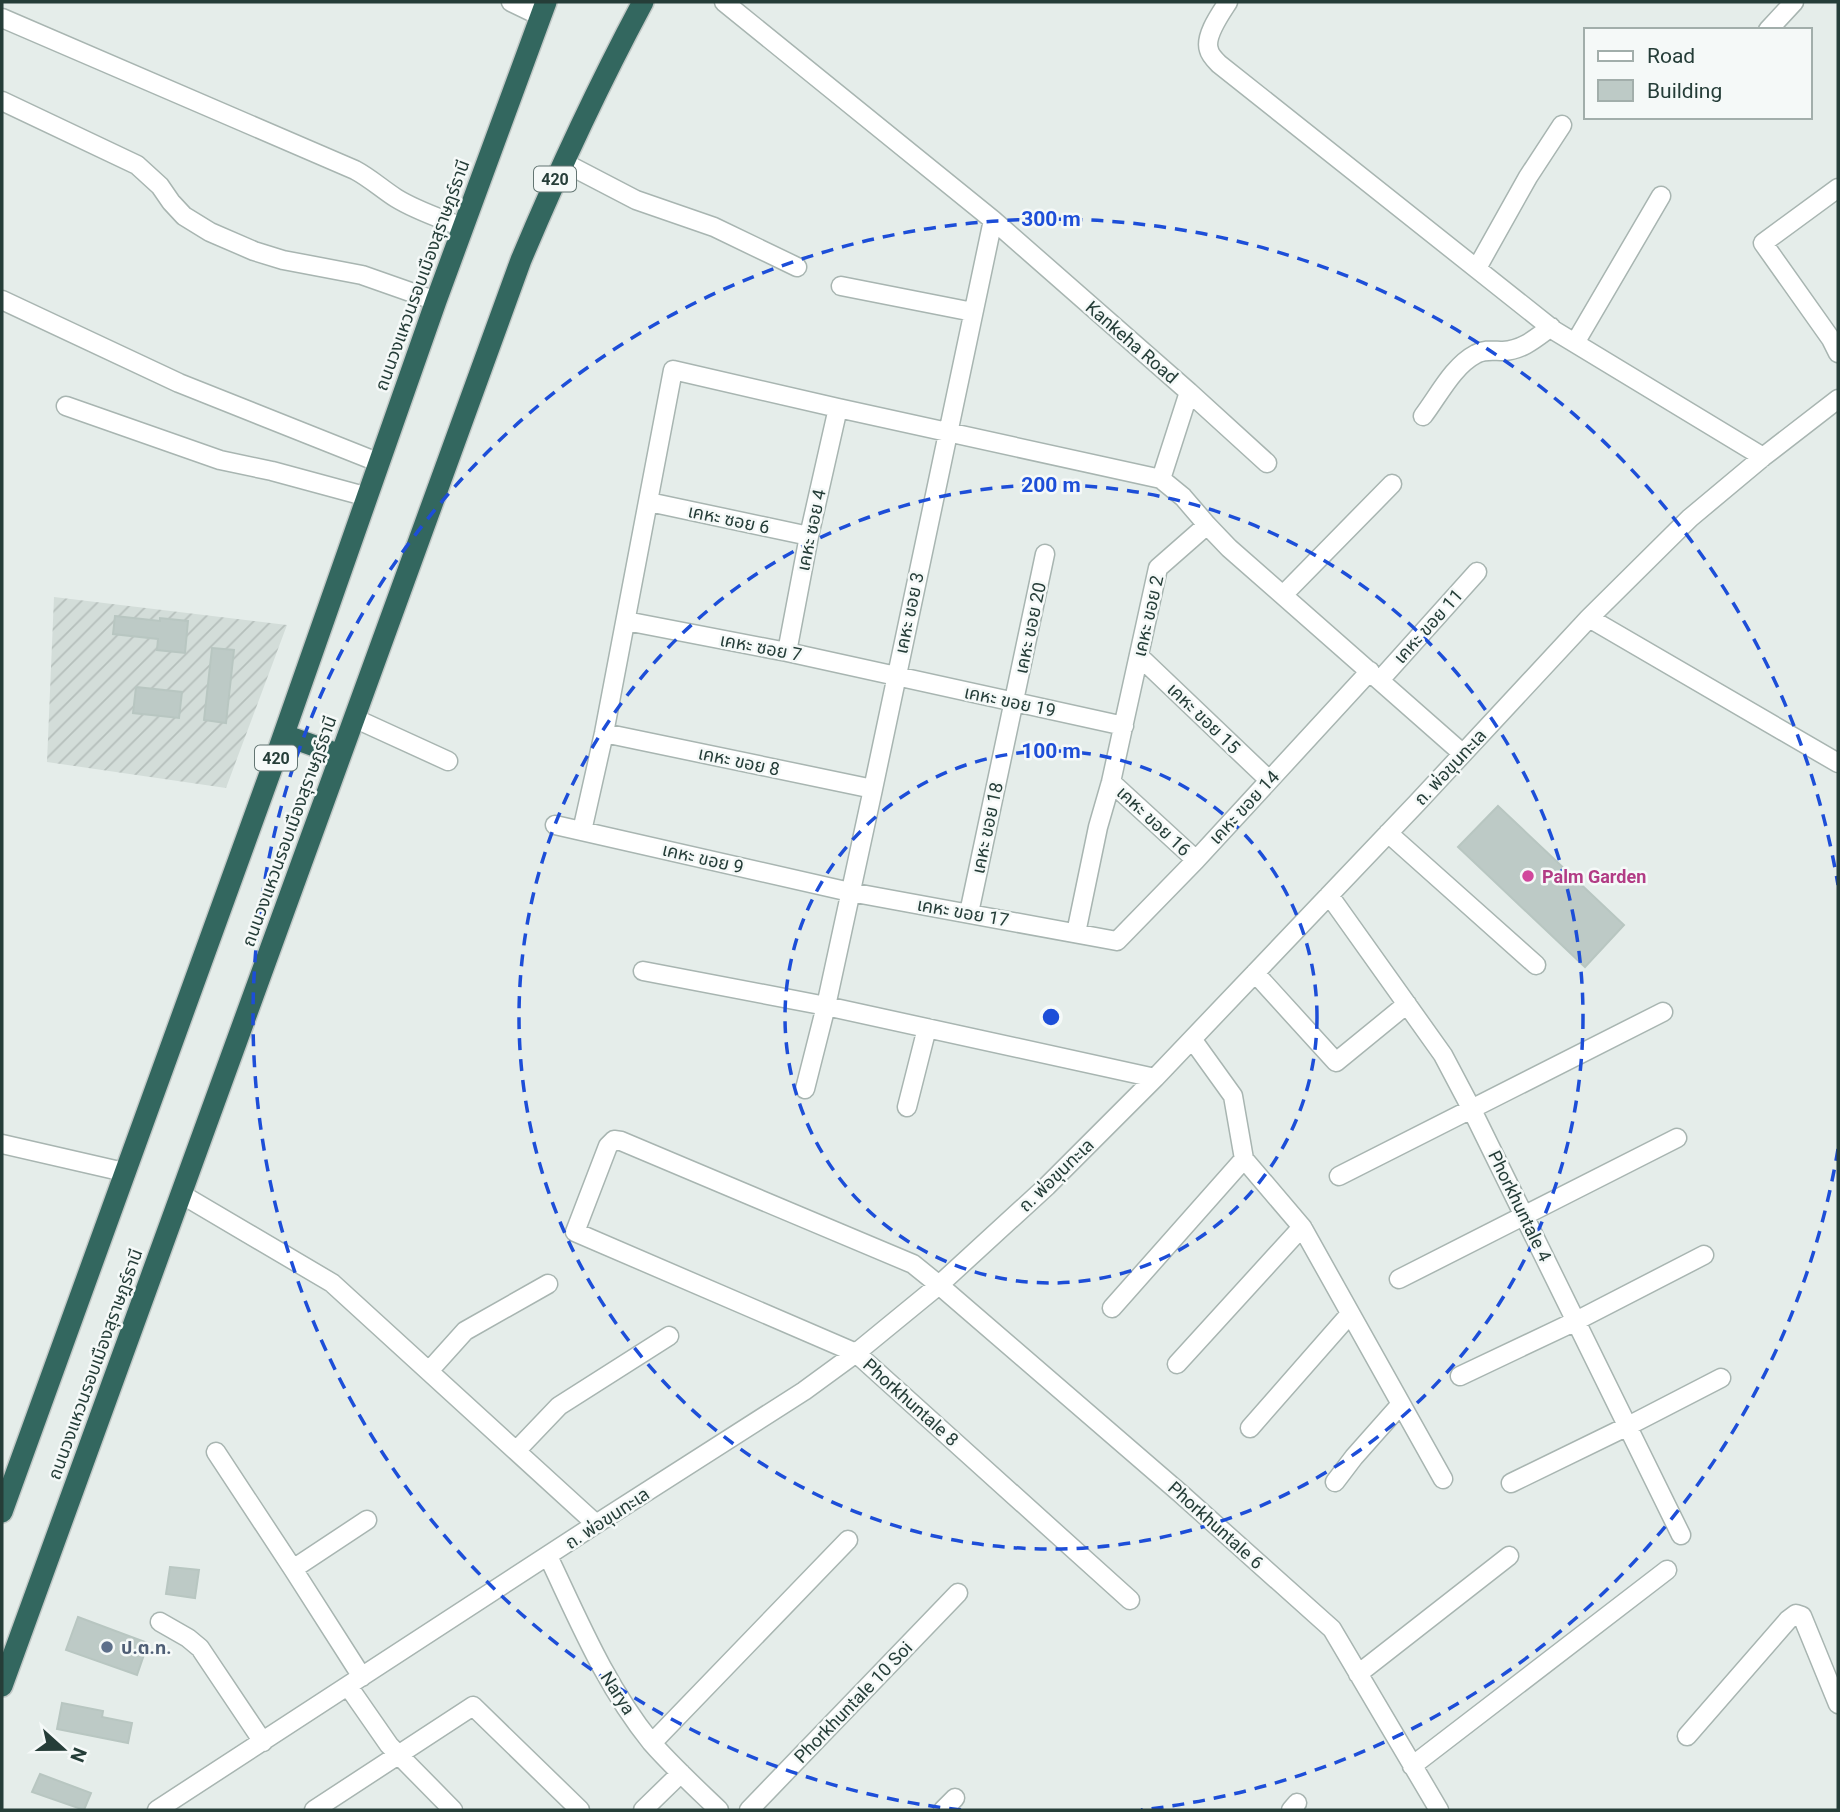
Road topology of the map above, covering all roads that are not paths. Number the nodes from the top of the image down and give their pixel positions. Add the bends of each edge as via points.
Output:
1 (511, 2) edge
2 (643, 2) edge
3 (724, 2) edge
4 (1228, 2) edge
5 (1794, 2) edge
6 (543, 9) edge
7 (2, 18) edge
8 (1770, 28) edge
9 (2, 101) edge
10 (1562, 125) dead end
11 (563, 162) junction
12 (1838, 188) edge
13 (1661, 196) dead end
14 (993, 220) junction
15 (462, 228) junction
16 (797, 267) dead end
17 (1477, 268) junction
18 (841, 286) dead end
19 (2, 300) edge
20 (436, 301) junction
21 (973, 312) junction
22 (1551, 327) junction
23 (1836, 342) edge
24 (1575, 343) junction
25 (1189, 392) junction
26 (1838, 399) edge
27 (66, 406) dead end
28 (838, 408) junction
29 (1423, 416) dead end
30 (948, 431) junction
31 (1763, 457) junction
32 (380, 463) junction
33 (1267, 463) dead end
34 (1161, 478) junction
35 (1392, 484) dead end
36 (368, 497) junction
37 (649, 502) junction
38 (1207, 525) junction
39 (809, 536) junction
40 (1045, 554) dead end
41 (1477, 572) dead end
42 (1283, 595) junction
43 (1590, 618) junction
44 (626, 621) junction
45 (787, 652) junction
46 (1139, 656) junction
47 (1375, 675) junction
48 (896, 676) junction
49 (1014, 702) junction
50 (354, 718) junction
51 (1124, 726) junction
52 (604, 733) junction
53 (284, 735) junction
54 (1462, 753) junction
55 (340, 755) junction
56 (448, 761) dead end
57 (1838, 763) edge
58 (1269, 780) junction
59 (1111, 782) junction
60 (873, 789) junction
61 (555, 825) dead end
62 (582, 831) junction
63 (1388, 833) junction
64 (1196, 860) junction
65 (850, 892) junction
66 (1329, 895) junction
67 (970, 913) junction
68 (1076, 933) junction
69 (1117, 941) joint
70 (1536, 965) dead end
71 (643, 971) dead end
72 (1255, 973) junction
73 (1407, 1004) junction
74 (826, 1006) junction
75 (1663, 1012) dead end
76 (927, 1028) junction
77 (1192, 1039) junction
78 (1155, 1078) junction
79 (805, 1089) dead end
80 (907, 1107) dead end
81 (1471, 1108) junction
82 (1677, 1138) dead end
83 (2, 1144) edge
84 (1244, 1159) junction
85 (124, 1172) junction
86 (1339, 1176) dead end
87 (181, 1194) junction
88 (1524, 1214) junction
89 (1301, 1227) junction
90 (575, 1232) joint
91 (1704, 1255) dead end
92 (1399, 1279) dead end
93 (548, 1284) dead end
94 (939, 1285) junction
95 (1112, 1308) dead end
96 (1350, 1314) junction
97 (1576, 1321) junction
98 (669, 1336) dead end
99 (856, 1353) junction
100 (1177, 1364) dead end
101 (429, 1371) junction
102 (1460, 1376) dead end
103 (1721, 1378) dead end
104 (1401, 1404) junction
105 (1628, 1426) junction
106 (1250, 1428) dead end
107 (516, 1451) junction
108 (216, 1452) dead end
109 (1443, 1479) dead end
110 (1335, 1482) dead end
111 (1511, 1483) dead end
112 (2, 1512) edge
113 (367, 1520) dead end
114 (596, 1524) junction
115 (1681, 1535) dead end
116 (848, 1540) dead end
117 (548, 1556) junction
118 (1509, 1556) dead end
119 (293, 1569) junction
120 (1667, 1570) dead end
121 (958, 1593) dead end
122 (1130, 1600) dead end
123 (160, 1622) dead end
124 (1358, 1674) junction
125 (355, 1681) junction
126 (2, 1686) edge
127 (1838, 1704) edge
128 (1687, 1735) dead end
129 (263, 1742) junction
130 (652, 1743) junction
131 (398, 1754) junction
132 (1412, 1766) junction
133 (681, 1773) junction
134 (157, 1810) edge
135 (314, 1810) edge
136 (453, 1810) edge
137 (580, 1810) edge
138 (643, 1810) edge
139 (719, 1810) edge
140 (748, 1810) edge
141 (1439, 1810) edge

1 - 6 street
2 - 11 highway, ถนนวงแหวนรอบเมืองสุราษฎร์ธานี / 420
3 - 14 street, Kankeha Road
4 - 17 street via 1208,43 1219,64
5 - 8 street
6 - 15 highway, ถนนวงแหวนรอบเมืองสุราษฎร์ธานี / 420
7 - 15 street via 355,170 412,207
9 - 20 street via 137,165 184,216 210,232 283,260 362,275
10 - 17 street
11 - 16 street via 636,200 714,227
11 - 50 highway, ถนนวงแหวนรอบเมืองสุราษฎร์ธานี / 420 via 521,260
12 - 23 street via 1763,243
13 - 24 street
14 - 21 street, เคหะ ขอย 3
14 - 25 street, Kankeha Road
15 - 20 highway, ถนนวงแหวนรอบเมืองสุราษฎร์ธานี / 420
17 - 22 street
18 - 21 street
19 - 32 street via 179,383
20 - 32 highway, ถนนวงแหวนรอบเมืองสุราษฎร์ธานี / 420
21 - 30 street, เคหะ ขอย 3
22 - 24 street
22 - 29 street via 1516,349 1478,352 1459,367
24 - 31 street
25 - 33 street
25 - 34 street, Kankeha Road
26 - 31 street, ถ. พ่อขุนทะเล
27 - 36 street via 220,460
28 - 30 street
28 - 37 street via 673,370
28 - 39 street, เคหะ ซอย 4
30 - 34 street
30 - 48 street, เคหะ ขอย 3
31 - 43 street, ถ. พ่อขุนทะเล via 1690,518
32 - 36 highway, ถนนวงแหวนรอบเมืองสุราษฎร์ธานี / 420
34 - 38 street
35 - 42 street
36 - 53 highway, ถนนวงแหวนรอบเมืองสุราษฎร์ธานี / 420
37 - 39 street, เคหะ ซอย 6
37 - 44 street
38 - 42 street
38 - 46 street, เคหะ ขอย 2 via 1158,568
39 - 45 street, เคหะ ซอย 4
40 - 49 street, เคหะ ขอย 20
41 - 47 street, เคหะ ขอย 11
42 - 47 street
43 - 54 street, ถ. พ่อขุนทะเล
43 - 57 street
44 - 45 street, เคหะ ซอย 7
44 - 52 street
45 - 48 street, เคหะ ซอย 7
46 - 51 street, เคหะ ขอย 2
46 - 58 street, เคหะ ขอย 15
47 - 54 street
47 - 58 street, เคหะ ขอย 14
48 - 49 street, เคหะ ขอย 19
48 - 60 street, เคหะ ขอย 3
49 - 51 street, เคหะ ขอย 19
49 - 67 street, เคหะ ขอย 18
50 - 55 highway, ถนนวงแหวนรอบเมืองสุราษฎร์ธานี / 420
50 - 56 street
51 - 59 street
52 - 60 street, เคหะ ขอย 8
52 - 62 street
53 - 55 highway
53 - 85 highway, ถนนวงแหวนรอบเมืองสุราษฎร์ธานี / 420
54 - 63 street, ถ. พ่อขุนทะเล
55 - 87 highway, ถนนวงแหวนรอบเมืองสุราษฎร์ธานี / 420
58 - 64 street, เคหะ ขอย 14
59 - 64 street, เคหะ ขอย 16
59 - 68 street
60 - 65 street, เคหะ ขอย 3
61 - 62 street, เคหะ ขอย 9
62 - 65 street, เคหะ ขอย 9
63 - 66 street, ถ. พ่อขุนทะเล
63 - 70 street
64 - 69 street, เคหะ ขอย 14
65 - 67 street, เคหะ ขอย 17
65 - 74 street, เคหะ ขอย 3
66 - 72 street, ถ. พ่อขุนทะเล
66 - 73 street, Phorkhuntale 4
67 - 68 street, เคหะ ขอย 17
68 - 69 street, เคหะ ขอย 17
71 - 74 street
72 - 73 street via 1336,1062
72 - 77 street, ถ. พ่อขุนทะเล
73 - 81 street, Phorkhuntale 4 via 1443,1055
74 - 76 street
74 - 79 street, เคหะ ขอย 3
75 - 81 street
76 - 78 street
76 - 80 street
77 - 78 street, ถ. พ่อขุนทะเล
77 - 84 street via 1233,1096
78 - 94 street, ถ. พ่อขุนทะเล
81 - 86 street
81 - 88 street, Phorkhuntale 4
82 - 88 street
83 - 85 street
84 - 89 street
84 - 95 street
85 - 112 highway, ถนนวงแหวนรอบเมืองสุราษฎร์ธานี / 420
87 - 101 street via 332,1283
87 - 126 highway, ถนนวงแหวนรอบเมืองสุราษฎร์ธานี / 420
88 - 92 street
88 - 97 street, Phorkhuntale 4
89 - 96 street
89 - 100 street
90 - 94 street, Phorkhuntale 6 via 608,1146 621,1141 913,1264
90 - 99 street, Phorkhuntale 8
91 - 97 street
93 - 101 street via 465,1331
94 - 99 street, ถ. พ่อขุนทะเล
94 - 124 street, Phorkhuntale 6 via 1332,1629
96 - 104 street
96 - 106 street
97 - 102 street
97 - 105 street, Phorkhuntale 4
98 - 107 street via 559,1406
99 - 114 street, ถ. พ่อขุนทะเล
99 - 122 street, Phorkhuntale 8
101 - 107 street
103 - 105 street
104 - 109 street
104 - 110 street
105 - 111 street
105 - 115 street, Phorkhuntale 4
107 - 114 street
108 - 119 street
113 - 119 street
114 - 117 street, ถ. พ่อขุนทะเล
116 - 130 street
117 - 125 street, ถ. พ่อขุนทะเล
117 - 130 street, Narya via 597,1660
118 - 124 street
119 - 125 street
120 - 132 street
121 - 140 street, Phorkhuntale 10 Soi
123 - 129 street via 200,1648
124 - 132 street, Phorkhuntale 6
125 - 129 street, ถ. พ่อขุนทะเล
125 - 131 street
127 - 128 street via 1802,1616 1796,1614
129 - 134 street, ถ. พ่อขุนทะเล
130 - 133 street, Narya
131 - 135 street
131 - 136 street
131 - 137 street via 474,1706
132 - 141 street, Phorkhuntale 6
133 - 138 street
133 - 139 street, Narya

